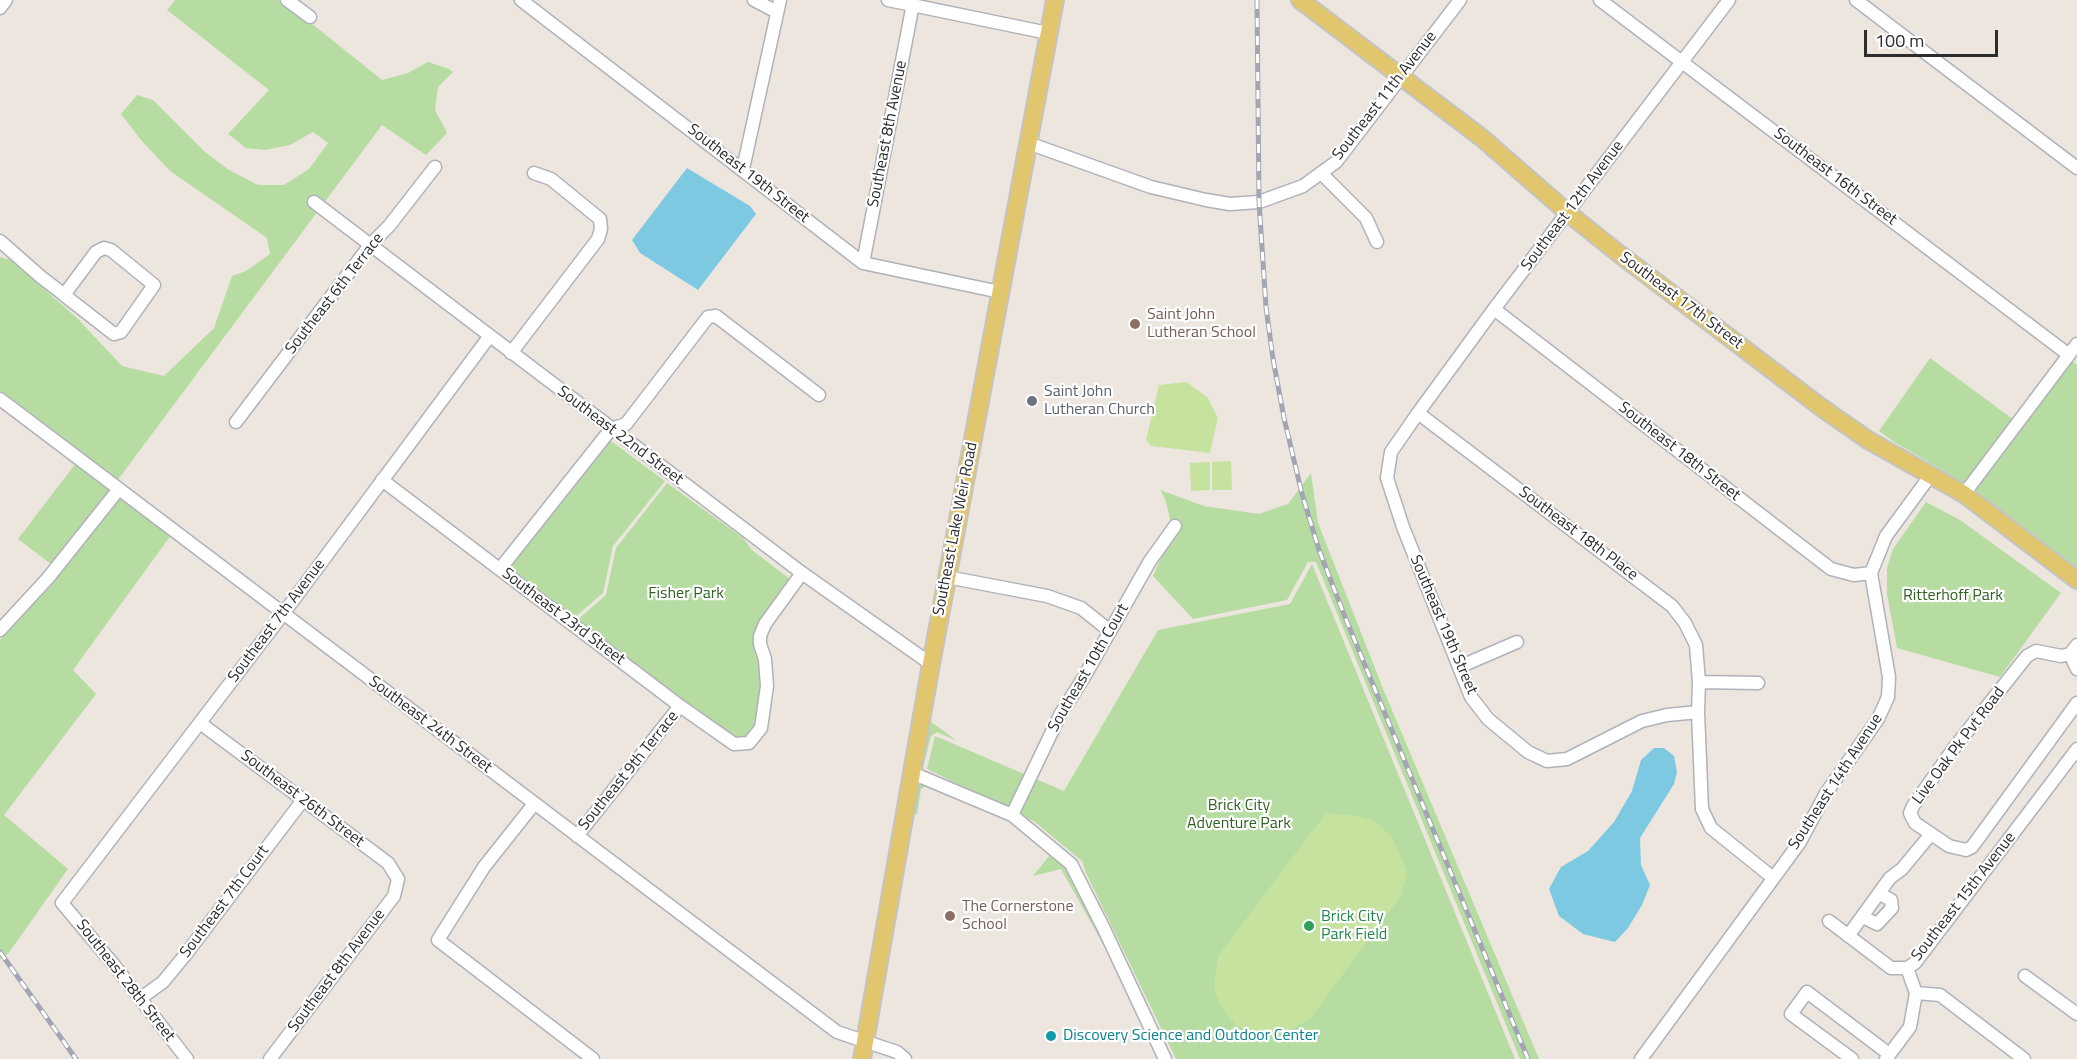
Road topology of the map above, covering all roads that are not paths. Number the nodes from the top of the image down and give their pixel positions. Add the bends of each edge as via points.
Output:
1 (6, 0) edge
2 (286, 0) edge
3 (521, 0) edge
4 (754, 0) edge
5 (888, 0) edge
6 (1055, 0) edge
7 (1300, 0) edge
8 (1460, 0) edge
9 (1600, 0) edge
10 (1729, 0) edge
11 (1856, 0) edge
12 (912, 4) junction
13 (779, 6) edge
14 (0, 8) edge
15 (310, 17) dead end
16 (1048, 33) junction
17 (1682, 62) junction
18 (1401, 76) junction
19 (1028, 143) junction
20 (435, 168) dead end
21 (2077, 168) edge
22 (742, 169) junction
23 (1321, 172) junction
24 (534, 173) dead end
25 (314, 202) dead end
26 (1568, 213) junction
27 (0, 241) edge
28 (1377, 242) dead end
29 (370, 245) junction
30 (863, 263) junction
31 (1000, 292) junction
32 (64, 295) junction
33 (1494, 309) junction
34 (489, 337) junction
35 (2077, 344) edge
36 (511, 353) junction
37 (2069, 355) junction
38 (819, 395) dead end
39 (0, 399) edge
40 (1418, 412) junction
41 (236, 422) dead end
42 (611, 429) junction
43 (1930, 476) junction
44 (382, 480) junction
45 (119, 489) junction
46 (1964, 494) junction
47 (1175, 526) dead end
48 (500, 569) junction
49 (802, 573) junction
50 (1871, 573) junction
51 (947, 577) junction
52 (2077, 580) edge
53 (283, 614) junction
54 (0, 630) edge
55 (1110, 631) junction
56 (1517, 642) dead end
57 (2073, 650) edge
58 (931, 664) junction
59 (1459, 667) junction
60 (2077, 669) edge
61 (1700, 682) junction
62 (1758, 683) dead end
63 (2077, 703) edge
64 (680, 706) junction
65 (1698, 712) junction
66 (200, 723) junction
67 (2077, 749) edge
68 (912, 773) junction
69 (303, 800) junction
70 (534, 804) junction
71 (1012, 815) junction
72 (1931, 834) junction
73 (577, 836) junction
74 (1773, 877) junction
75 (398, 879) joint
76 (1881, 894) junction
77 (62, 903) joint
78 (1863, 917) junction
79 (1829, 921) dead end
80 (1848, 936) junction
81 (1907, 968) junction
82 (2025, 976) dead end
83 (1916, 993) junction
84 (141, 998) junction
85 (2077, 1014) edge
86 (865, 1041) junction
87 (1887, 1057) edge
88 (187, 1059) edge
89 (270, 1059) edge
90 (593, 1059) edge
91 (862, 1059) edge
92 (905, 1059) edge
93 (1165, 1059) edge
94 (1641, 1059) edge
95 (1852, 1059) edge
96 (2024, 1059) edge

1 - 14 street
2 - 15 street
3 - 22 street, Southeast 19th Street
4 - 13 street
5 - 12 street
6 - 16 main road, Southeast Lake Weir Road
7 - 18 main road, Southeast 17th Street
8 - 18 street, Southeast 11th Avenue
9 - 17 street, Southeast 16th Street
10 - 17 street, Southeast 12th Avenue
11 - 21 street
12 - 16 street
12 - 30 street, Southeast 8th Avenue
13 - 22 street
16 - 19 main road, Southeast Lake Weir Road
17 - 26 street, Southeast 12th Avenue
17 - 37 street, Southeast 16th Street
18 - 23 street, Southeast 11th Avenue via 1336,162
18 - 26 main road, Southeast 17th Street via 1482,138
19 - 23 street, Southeast 11th Avenue via 1151,187 1230,204 1259,202 1304,186
19 - 31 main road, Southeast Lake Weir Road
20 - 29 street, Southeast 6th Terrace
22 - 30 street, Southeast 19th Street
23 - 28 street via 1366,218
24 - 36 street via 550,179 600,219 602,229
25 - 29 street, Southeast 22nd Street
26 - 33 street, Southeast 12th Avenue
26 - 43 main road, Southeast 17th Street via 1822,408
27 - 32 street
29 - 34 street, Southeast 22nd Street
29 - 41 street, Southeast 6th Terrace
30 - 31 street, Southeast 19th Street
31 - 51 main road, Southeast Lake Weir Road
32 - 32 street via 96,252 104,248 154,285 117,334
33 - 40 street, Southeast 12th Avenue
33 - 50 street, Southeast 18th Street via 1831,569 1854,575
34 - 36 street, Southeast 22nd Street
34 - 44 street, Southeast 7th Avenue
35 - 37 street
36 - 42 street, Southeast 22nd Street
37 - 46 street
38 - 42 street via 716,316 708,317 626,424
39 - 45 street, Southeast 24th Street
40 - 59 street, Southeast 19th Street via 1391,452 1387,478 1402,527
40 - 61 street, Southeast 18th Place via 1672,606 1696,645
42 - 48 street
42 - 49 street, Southeast 22nd Street
43 - 46 main road, Southeast 17th Street
43 - 50 street via 1886,536
44 - 48 street, Southeast 23rd Street
44 - 53 street, Southeast 7th Avenue
45 - 53 street, Southeast 24th Street
45 - 54 street via 48,578
46 - 52 main road, Southeast 17th Street
47 - 55 street, Southeast 10th Court
48 - 64 street, Southeast 23rd Street
49 - 58 street, Southeast 22nd Street
49 - 64 street, Southeast 23rd Street via 760,636 767,686 761,728 749,743 734,744
50 - 74 street, Southeast 14th Avenue via 1889,676 1888,697 1878,719 1826,793 1800,842
51 - 55 street via 1047,596 1081,608
51 - 58 main road, Southeast Lake Weir Road
53 - 66 street, Southeast 7th Avenue
53 - 70 street, Southeast 24th Street
55 - 71 street, Southeast 10th Court via 1060,715
56 - 59 street
57 - 60 street, Live Oak Pk Pvt Road
57 - 72 street, Live Oak Pk Pvt Road via 2061,656 2036,651 2027,656 1954,748 1910,813 1915,823
58 - 68 main road, Southeast Lake Weir Road
59 - 65 street, Southeast 19th Street via 1471,697 1488,719 1528,752 1547,761 1568,759 1642,721
61 - 62 street
61 - 65 street, Southeast 18th Place
63 - 72 street, Live Oak Pk Pvt Road via 1972,847 1958,849
64 - 73 street, Southeast 9th Terrace
65 - 74 street, Southeast 18th Place via 1702,809 1711,828
66 - 69 street, Southeast 26th Street
66 - 77 street, Southeast 7th Avenue
67 - 81 street, Southeast 15th Avenue via 1915,963
68 - 71 street
68 - 86 main road, Southeast Lake Weir Road
69 - 75 street, Southeast 26th Street via 388,863
69 - 84 street, Southeast 7th Court via 186,954 163,982
70 - 73 street, Southeast 24th Street
70 - 90 street via 484,867 438,940
71 - 93 street via 1071,864
72 - 76 street via 1890,878
73 - 86 street, Southeast 24th Street via 837,1032
74 - 94 street, Southeast 14th Avenue
75 - 89 street, Southeast 8th Avenue via 394,896
76 - 78 street
76 - 78 street via 1891,900 1892,908 1880,923
77 - 84 street, Southeast 28th Street
78 - 80 street
79 - 80 street, Southeast 15th Avenue
80 - 81 street, Southeast 15th Avenue via 1891,968
81 - 83 street
82 - 85 street
83 - 87 street via 1910,1027
83 - 96 street via 1940,994
84 - 88 street, Southeast 28th Street
86 - 91 main road, Southeast Lake Weir Road
86 - 92 street, Southeast 24th Street via 897,1052
87 - 95 street via 1807,992 1791,1014

